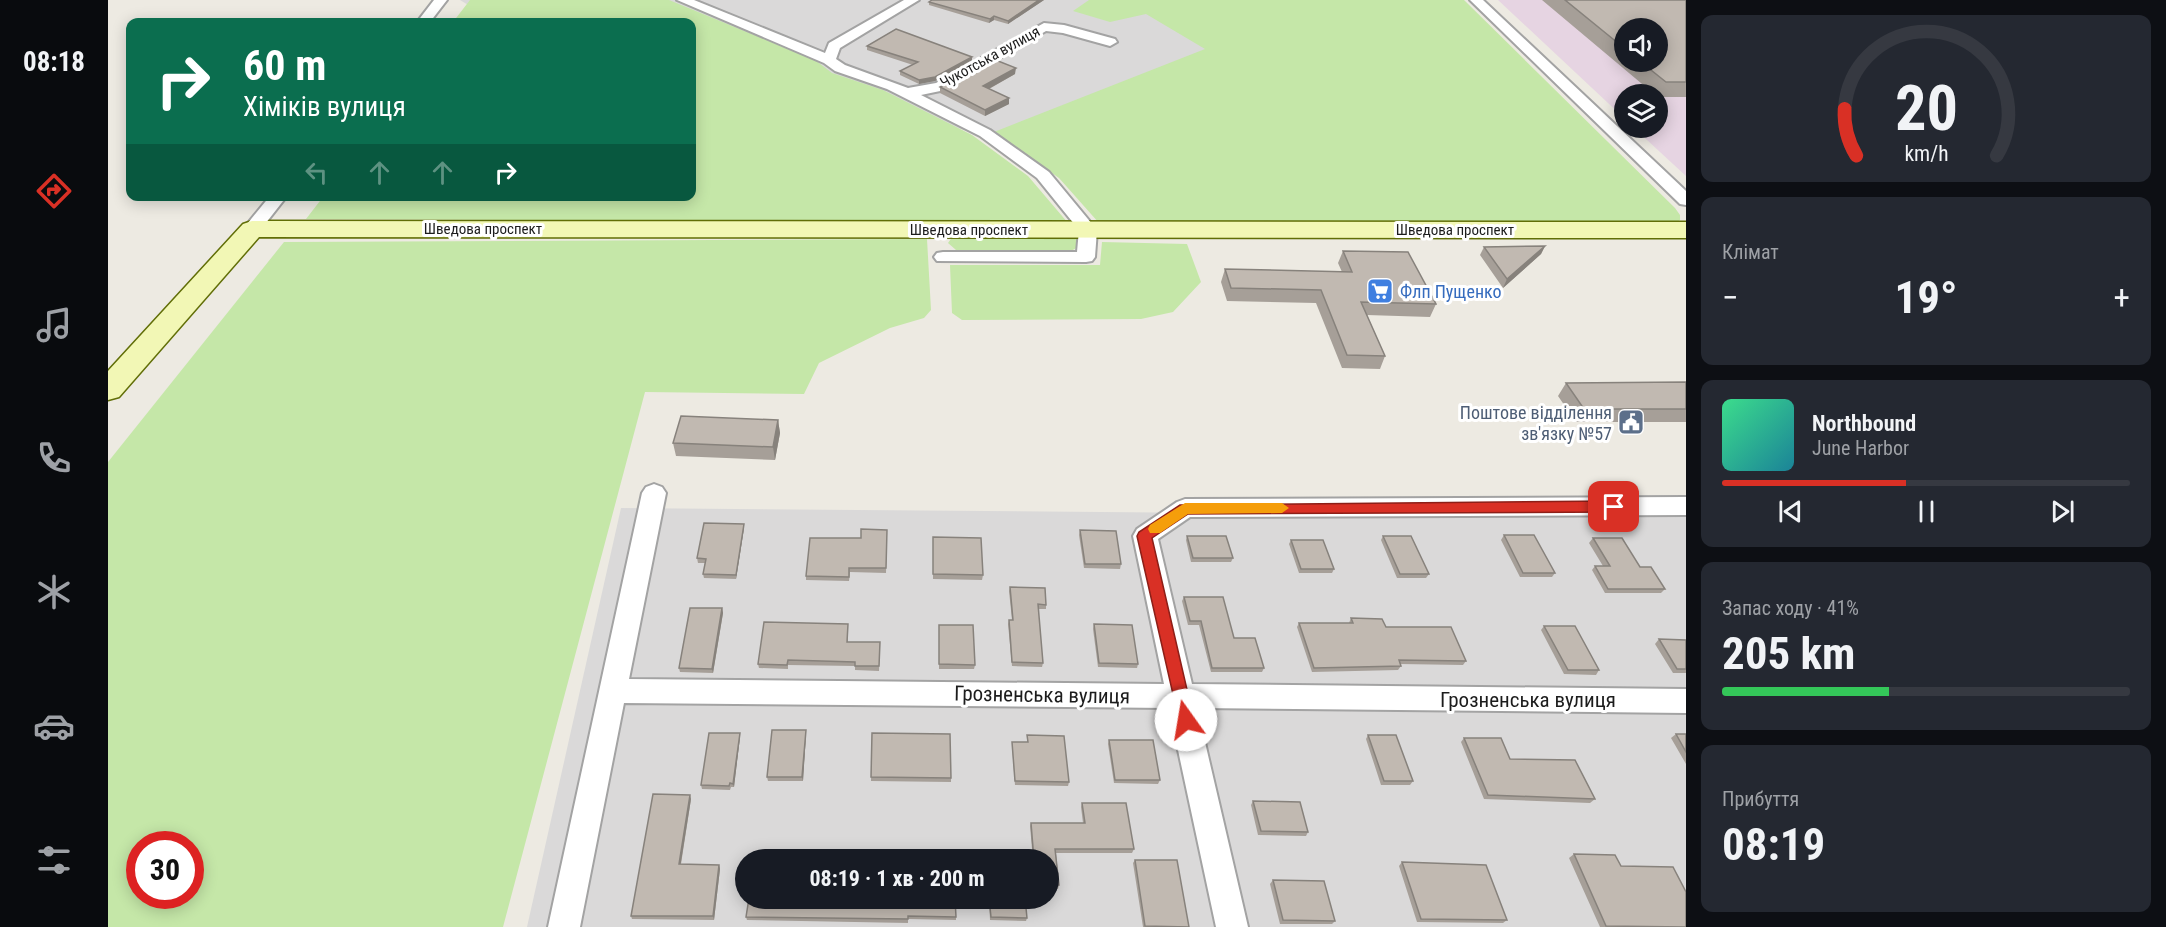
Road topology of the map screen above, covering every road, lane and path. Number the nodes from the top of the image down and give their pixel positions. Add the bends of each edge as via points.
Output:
1 (441, 0) edge
2 (683, 0) edge
3 (913, 0) edge
4 (1476, 0) edge
5 (426, 18) edge
6 (1110, 42) dead end
7 (829, 60) junction
8 (905, 93) junction
9 (1686, 200) edge
10 (275, 201) edge
11 (252, 229) junction
12 (1088, 230) junction
13 (1686, 230) edge
14 (943, 257) dead end
15 (108, 390) edge
16 (654, 493) dead end
17 (1686, 506) edge
18 (613, 691) junction
19 (1181, 697) junction
20 (1686, 701) edge
21 (564, 927) edge
22 (1232, 927) edge

1 - 5 street
2 - 7 street
3 - 7 street via 834,46
4 - 9 street
6 - 8 street, Чукотська вулиця via 1044,27 940,87
7 - 8 street
8 - 12 street via 985,133 1043,175
10 - 11 street
11 - 12 street, Шведова проспект
11 - 15 street
12 - 13 street, Шведова проспект
12 - 14 street via 1086,257
16 - 18 street
17 - 19 street via 1185,508 1145,536
18 - 19 street, Грозненська вулиця
18 - 21 street
19 - 20 street, Грозненська вулиця
19 - 22 street

